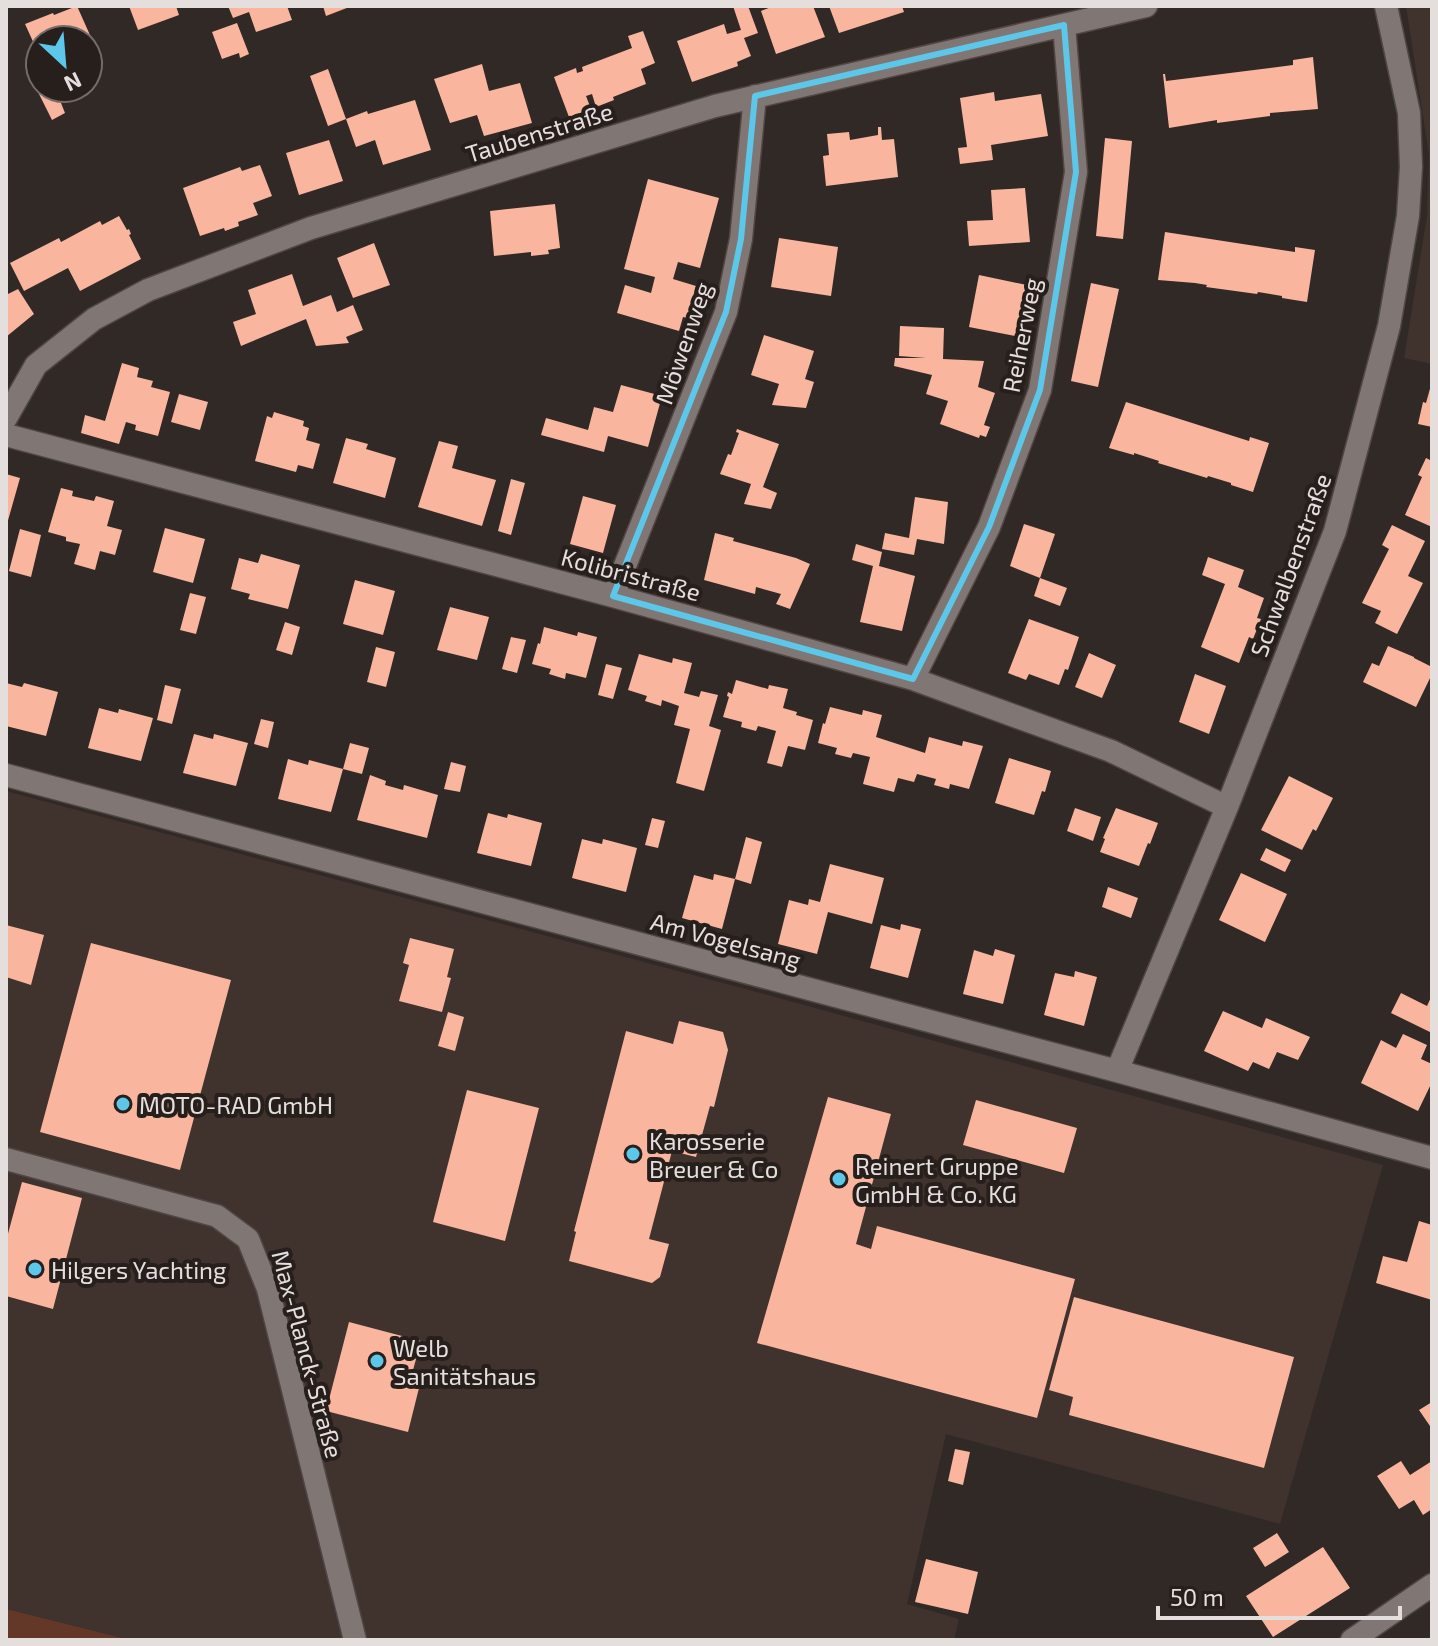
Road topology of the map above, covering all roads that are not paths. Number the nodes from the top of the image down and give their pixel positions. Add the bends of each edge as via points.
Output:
1 (1146, 6) edge
2 (1386, 6) edge
3 (1064, 25) junction
4 (755, 96) junction
5 (6, 418) edge
6 (6, 435) edge
7 (613, 596) junction
8 (913, 679) junction
9 (6, 775) edge
10 (1227, 807) junction
11 (1117, 1071) junction
12 (1432, 1158) edge
13 (6, 1159) edge
14 (1432, 1585) edge
15 (355, 1640) edge
16 (1352, 1640) edge

1 - 3 street, Taubenstraße
2 - 10 street, Schwalbenstraße via 1409,113 1411,167 1389,326 1335,531
3 - 4 street, Taubenstraße
3 - 8 street, Reiherweg via 1076,172 1040,390 989,527
4 - 5 street, Taubenstraße via 311,228 148,290 94,319 36,365
4 - 7 street, Möwenweg via 741,239 726,312
6 - 7 street, Kolibristraße
7 - 8 street, Kolibristraße
8 - 10 street, Kolibristraße via 1111,751
9 - 11 street, Am Vogelsang
10 - 11 street, Schwalbenstraße
11 - 12 street, Am Vogelsang
13 - 15 street, Max-Planck-Straße via 217,1216 248,1239 268,1289
14 - 16 street

